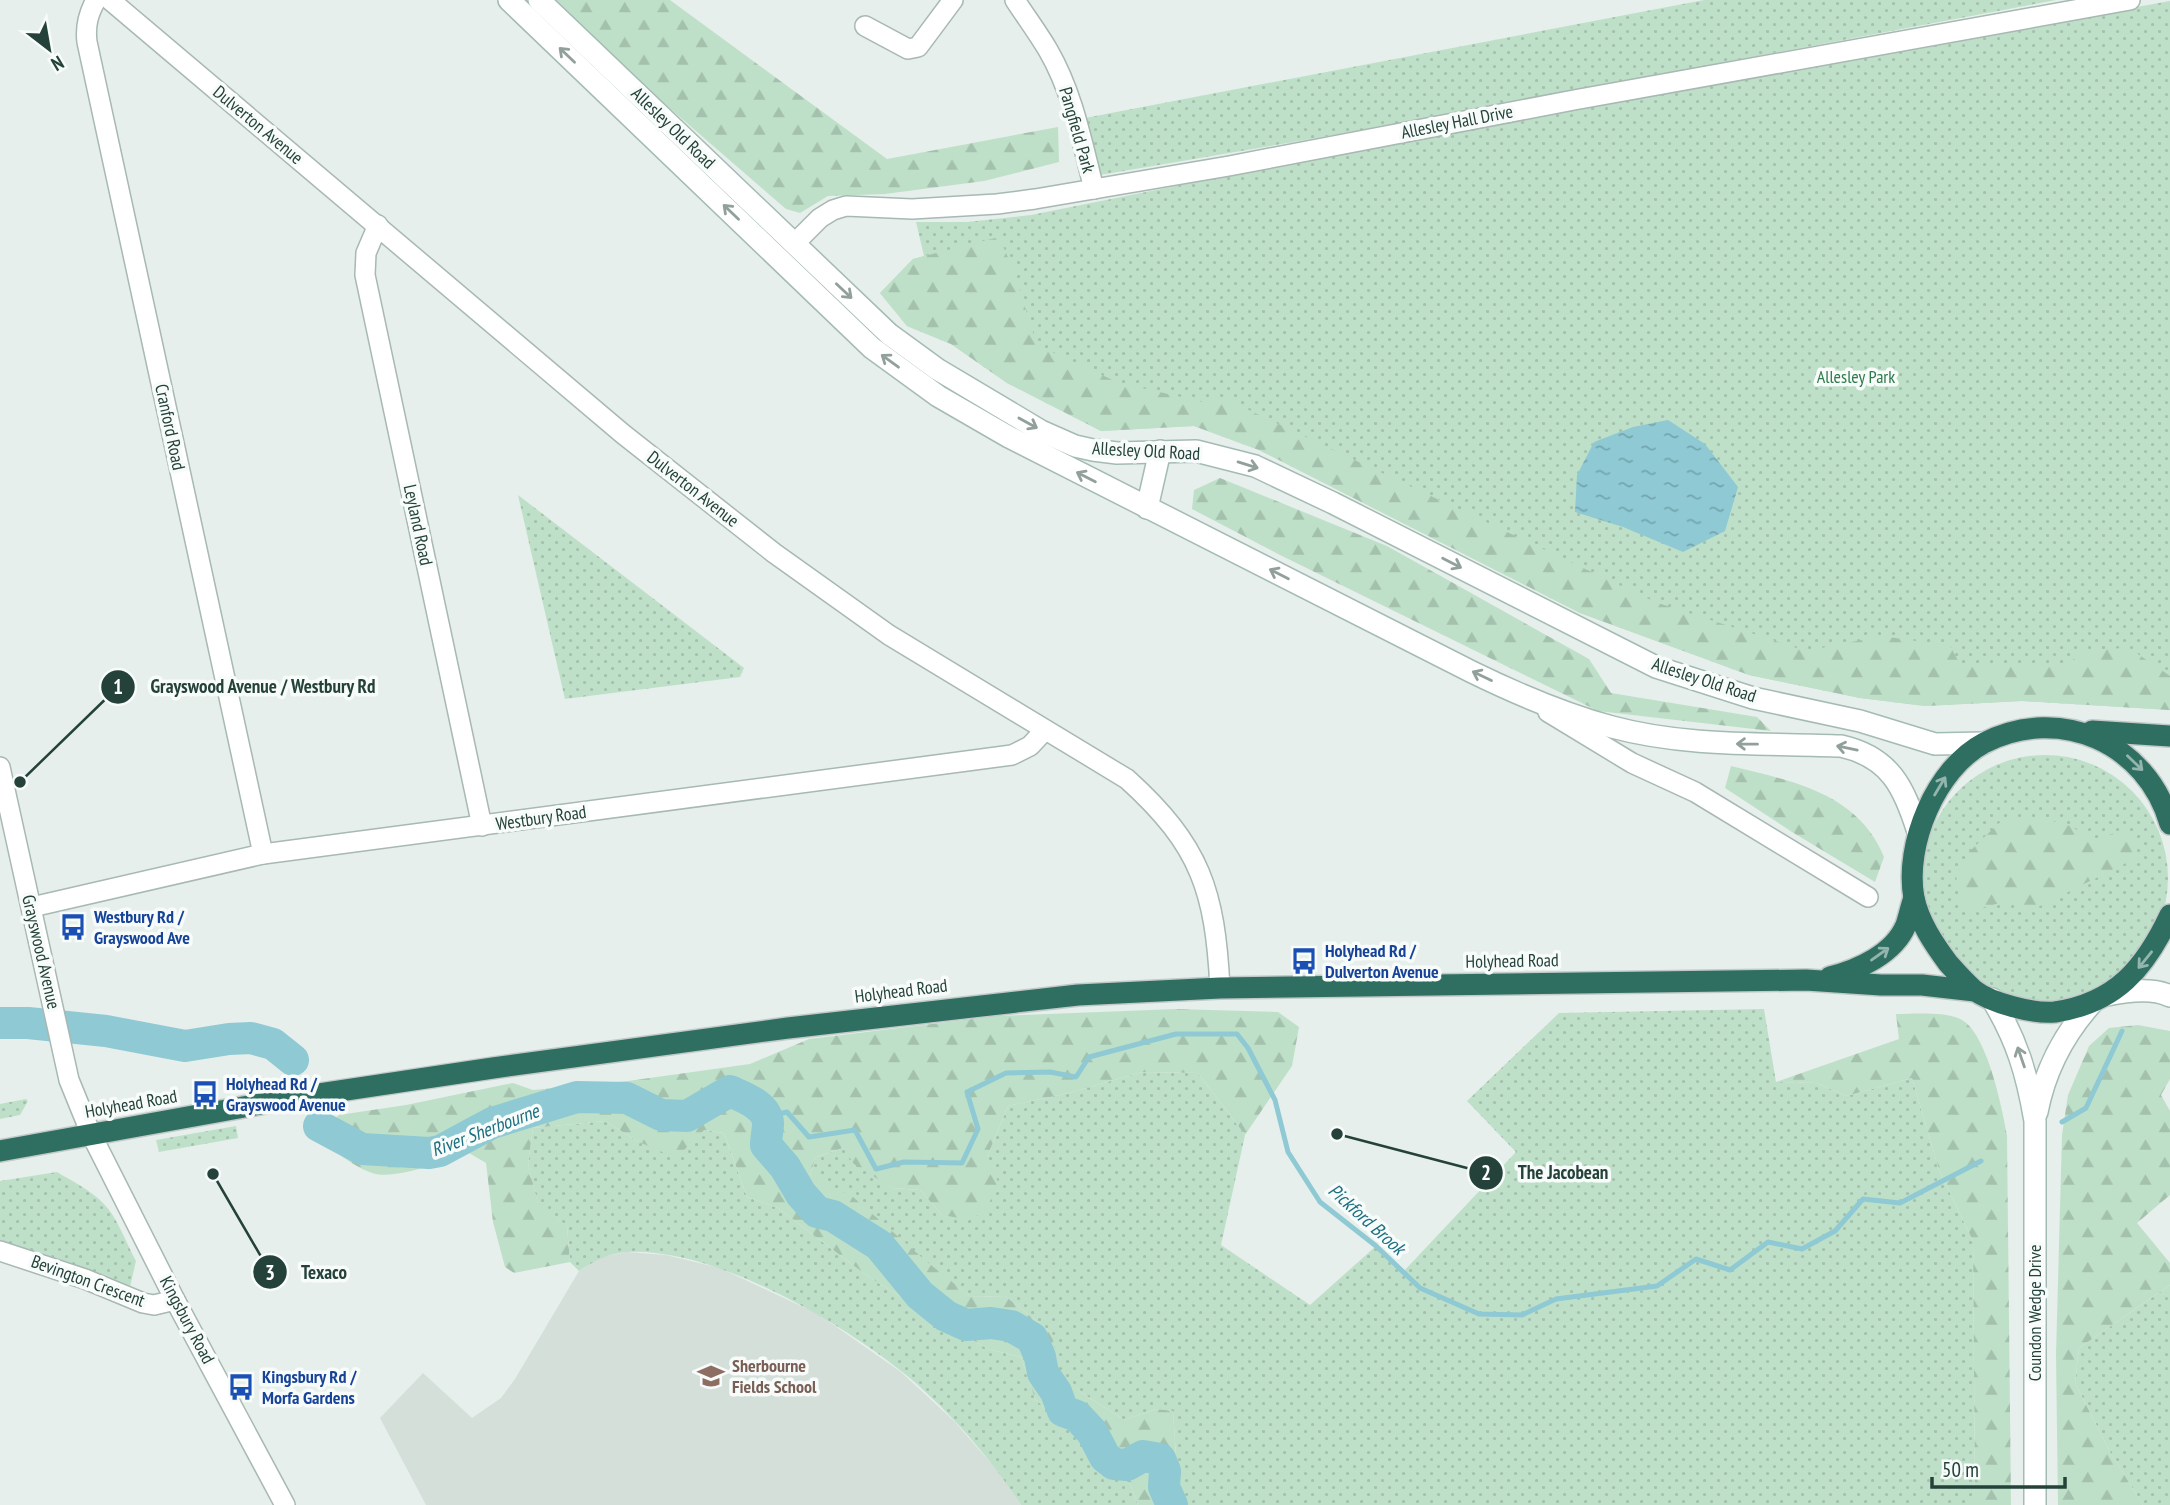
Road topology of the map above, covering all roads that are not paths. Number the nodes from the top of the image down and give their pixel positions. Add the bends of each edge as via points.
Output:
1 (96, 0) edge
2 (110, 0) edge
3 (509, 0) edge
4 (539, 0) edge
5 (953, 0) edge
6 (1015, 0) edge
7 (2130, 0) edge
8 (865, 26) dead end
9 (1094, 189) junction
10 (378, 225) junction
11 (794, 244) junction
12 (1160, 452) junction
13 (1147, 508) junction
14 (1517, 693) junction
15 (1045, 730) junction
16 (2076, 731) junction
17 (2170, 736) edge
18 (1984, 743) junction
19 (0, 767) edge
20 (2170, 824) edge
21 (482, 826) junction
22 (1918, 832) junction
23 (262, 855) junction
24 (1868, 897) dead end
25 (1914, 898) junction
26 (32, 907) junction
27 (2170, 915) edge
28 (1817, 979) junction
29 (1220, 988) junction
30 (1984, 995) junction
31 (2170, 996) edge
32 (2099, 999) junction
33 (2035, 1121) junction
34 (92, 1134) junction
35 (0, 1151) edge
36 (0, 1251) edge
37 (176, 1300) junction
38 (285, 1505) edge
39 (2035, 1505) edge

1 - 23 street, Cranford Road via 86,24 87,42
2 - 10 street, Dulverton Avenue
13 -> 3 main road, Allesley Old Road via 950,403 872,348
4 - 11 main road, Allesley Old Road
5 - 8 street via 918,47 908,49
6 - 9 street, Pangfield Park via 1063,82
7 - 9 street, Allesley Hall Drive
9 - 11 street, Allesley Hall Drive via 963,207 846,206 820,218
10 - 15 street, Dulverton Avenue via 623,434 774,553 888,635
10 - 21 street, Leyland Road via 366,253 365,275
11 -> 12 main road, Allesley Old Road via 890,334 989,402 1075,446 1117,453
12 - 13 main road
12 -> 18 main road, Allesley Old Road via 1196,451 1255,466 1656,667 1753,698 1935,744
14 -> 13 main road, Allesley Old Road
22 -> 14 main road, Allesley Old Road via 1896,779 1874,758 1856,749 1662,736 1613,727
14 - 24 street, Allesley Old Road via 1632,763 1695,792
15 - 21 street, Westbury Road via 1030,746 1012,755
15 - 29 street, Dulverton Avenue via 1127,779 1161,811 1185,843 1212,908
16 - 17 highway
16 - 18 highway via 2035,729
16 -> 20 highway via 2127,755 2158,794
22 -> 18 highway via 1944,779 1964,756
19 - 26 street, Grayswood Avenue
21 - 23 street, Westbury Road
22 - 25 highway
23 - 26 street, Westbury Road
28 -> 25 highway, Holyhead Road via 1866,964 1891,946 1905,927
25 - 30 highway via 1937,948 1955,971
26 - 34 street, Grayswood Avenue via 69,1080
27 -> 32 highway via 2141,964
28 - 29 highway, Holyhead Road
28 - 30 highway, Holyhead Road via 1922,985
29 - 34 highway, Holyhead Road via 1078,995 936,1010 493,1068
30 - 32 highway, Holyhead Road via 2049,1012
33 -> 30 main road, Coundon Wedge Drive via 2018,1047
31 - 32 main road via 2140,991
32 - 33 main road, Coundon Wedge Drive via 2075,1022 2062,1043 2048,1072
33 - 39 main road, Coundon Wedge Drive
34 - 35 highway, Holyhead Road
34 - 37 street, Kingsbury Road
36 - 37 street, Bevington Crescent via 143,1303
37 - 38 street, Kingsbury Road

